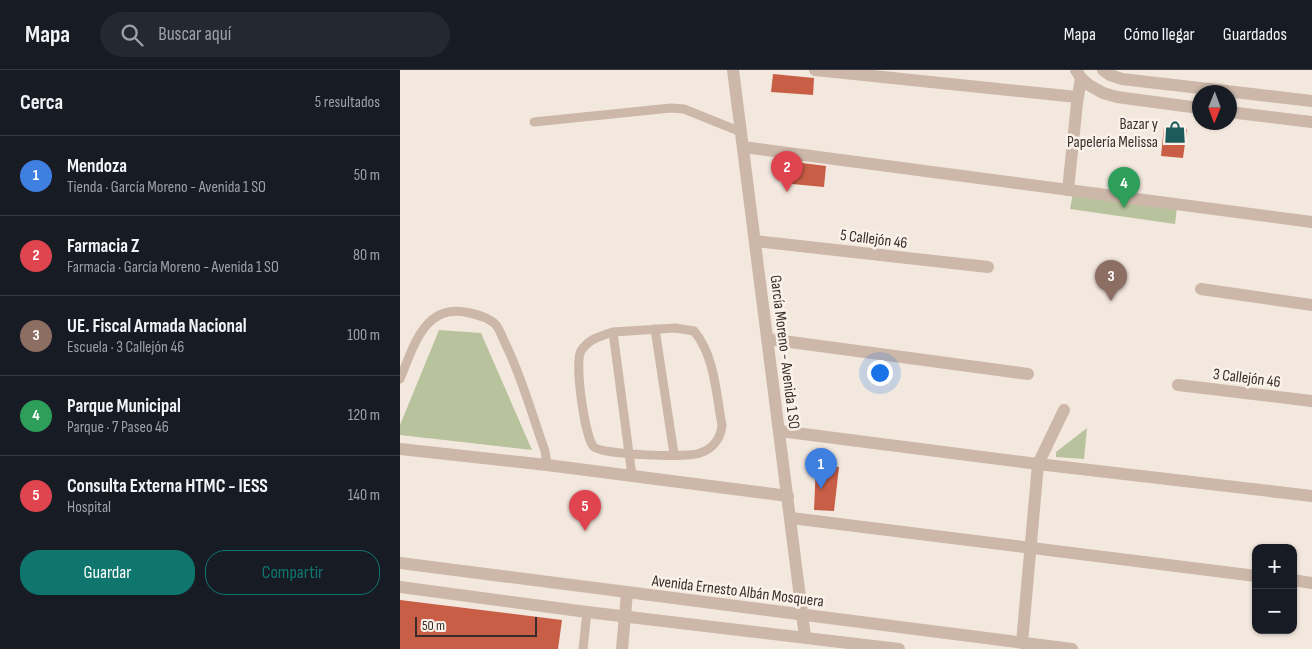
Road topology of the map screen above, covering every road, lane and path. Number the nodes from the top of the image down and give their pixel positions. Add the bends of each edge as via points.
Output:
1 (734, 70) edge
2 (815, 70) edge
3 (1103, 70) edge
4 (1079, 74) edge
5 (1078, 97) junction
6 (1312, 101) edge
7 (1192, 107) edge
8 (1237, 113) edge
9 (534, 122) dead end
10 (1312, 122) edge
11 (741, 132) junction
12 (743, 147) junction
13 (1068, 190) junction
14 (1312, 222) edge
15 (755, 241) junction
16 (988, 267) dead end
17 (1201, 289) dead end
18 (1312, 306) edge
19 (655, 329) junction
20 (613, 332) junction
21 (768, 339) junction
22 (1028, 374) dead end
23 (400, 379) edge
24 (1178, 385) dead end
25 (1312, 401) edge
26 (1064, 410) dead end
27 (780, 431) junction
28 (400, 449) edge
29 (674, 454) junction
30 (630, 455) junction
31 (1038, 464) junction
32 (547, 465) junction
33 (632, 476) junction
34 (788, 496) junction
35 (1312, 496) edge
36 (791, 518) junction
37 (1030, 548) junction
38 (400, 564) edge
39 (1252, 576) edge
40 (1297, 581) edge
41 (1312, 583) edge
42 (400, 587) edge
43 (627, 593) junction
44 (587, 612) junction
45 (803, 614) junction
46 (625, 615) junction
47 (805, 637) junction
48 (1022, 643) junction
49 (885, 648) edge
50 (583, 649) edge
51 (622, 649) edge
52 (898, 649) edge
53 (1072, 649) edge

1 - 11 street, García Moreno - Avenida 1 SO
2 - 5 street
3 - 6 street via 1122,79
4 - 5 street
4 - 7 street via 1089,85 1116,97
5 - 13 street
8 - 10 street
9 - 11 lane via 671,108 684,109
11 - 12 street, García Moreno - Avenida 1 SO
12 - 13 street
12 - 15 street, García Moreno - Avenida 1 SO
13 - 14 street
15 - 16 street, 5 Callejón 46
15 - 21 street, García Moreno - Avenida 1 SO
17 - 18 street
19 - 20 lane
19 - 29 lane
19 - 29 lane via 694,331 702,340 709,357 722,425 721,434 709,448 699,454
20 - 30 lane
20 - 30 lane via 596,337 580,352 585,423 591,444 596,449
21 - 22 street
21 - 27 street, García Moreno - Avenida 1 SO
23 - 32 lane via 416,342 432,319 456,310 478,314 496,325 513,360
24 - 25 street, 3 Callejón 46
26 - 31 street
27 - 31 street
27 - 34 street, García Moreno - Avenida 1 SO
28 - 32 street
29 - 30 lane
30 - 33 lane
31 - 35 street
31 - 37 street
32 - 33 street
33 - 34 street
34 - 36 street, García Moreno - Avenida 1 SO
36 - 37 street
36 - 45 street, García Moreno - Avenida 1 SO
37 - 39 street
37 - 48 street
38 - 43 street, Avenida Ernesto Albán Mosquera
40 - 41 street
42 - 44 street
43 - 45 street, Avenida Ernesto Albán Mosquera
43 - 46 street
44 - 46 street
44 - 50 lane
45 - 47 street, García Moreno - Avenida 1 SO
45 - 48 street, Avenida Ernesto Albán Mosquera
46 - 47 street
46 - 51 street
47 - 49 street
48 - 53 street, Avenida Ernesto Albán Mosquera
49 - 52 street

